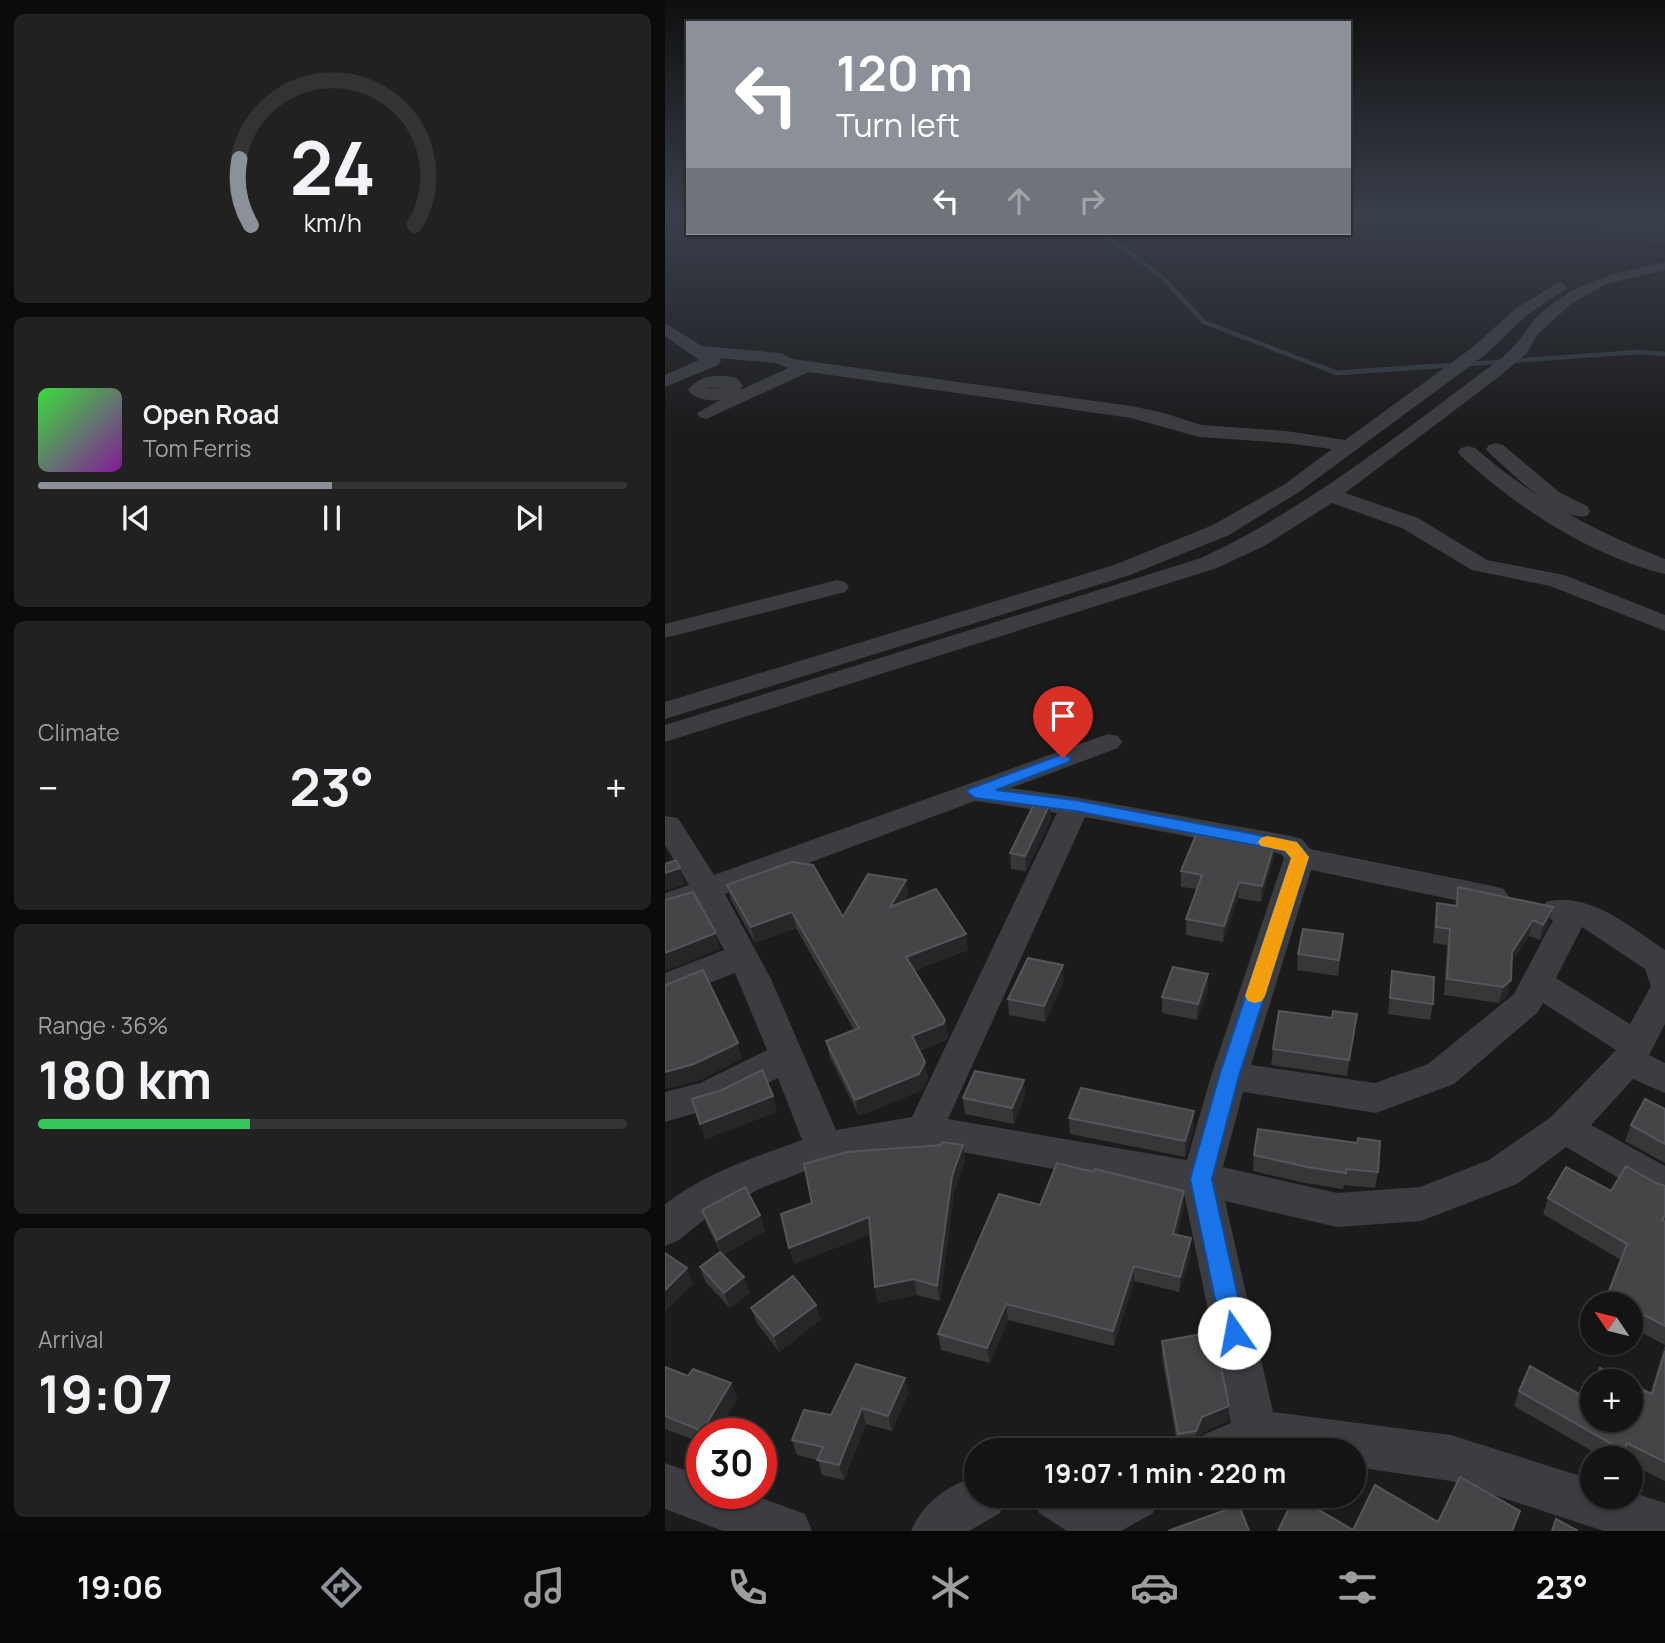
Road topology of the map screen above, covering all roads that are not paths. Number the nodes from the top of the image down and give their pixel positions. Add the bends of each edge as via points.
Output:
1 (1558, 288) edge
2 (1584, 288) edge
3 (665, 328) edge
4 (752, 340) dead end
5 (698, 351) junction
6 (790, 362) junction
7 (672, 379) edge
8 (706, 413) dead end
9 (1349, 446) junction
10 (1496, 449) dead end
11 (1468, 452) dead end
12 (1330, 495) junction
13 (1665, 549) edge
14 (1665, 567) edge
15 (837, 587) dead end
16 (1665, 624) edge
17 (665, 631) edge
18 (665, 711) edge
19 (665, 734) edge
20 (1108, 741) dead end
21 (975, 792) junction
22 (1075, 806) junction
23 (668, 825) dead end
24 (1300, 857) junction
25 (708, 890) junction
26 (665, 905) edge
27 (1573, 913) junction
28 (743, 956) junction
29 (1537, 982) junction
30 (1665, 982) edge
31 (665, 987) edge
32 (1665, 991) edge
33 (1631, 1053) junction
34 (788, 1056) junction
35 (1229, 1076) junction
36 (1665, 1080) edge
37 (665, 1107) edge
38 (1564, 1128) junction
39 (924, 1130) junction
40 (824, 1148) junction
41 (1201, 1179) junction
42 (1665, 1185) edge
43 (665, 1227) edge
44 (1237, 1438) edge
45 (1265, 1438) edge
46 (1314, 1438) edge
47 (1366, 1446) edge
48 (665, 1486) edge
49 (964, 1506) edge
50 (1103, 1508) edge
51 (1081, 1516) edge
52 (1665, 1527) edge
53 (789, 1531) edge
54 (935, 1531) edge

1 - 9 street
2 - 12 street via 1545,317 1521,349 1494,372
3 - 5 street
4 - 6 street via 797,356
5 - 6 street
5 - 7 street via 712,361
6 - 7 street via 720,383
6 - 8 street
6 - 9 street via 1131,412 1199,431
9 - 18 street via 1292,488 1220,530 1122,570
10 - 13 street via 1552,496 1607,526
11 - 14 street via 1536,508 1586,536
12 - 16 street via 1410,523 1480,565 1556,580
12 - 19 street via 1257,541 1209,563
15 - 17 street
20 - 21 street
21 - 22 street
21 - 25 street
22 - 24 street via 1291,846
22 - 39 street
23 - 25 street
24 - 27 street
24 - 35 street
25 - 26 street
25 - 28 street
27 - 29 street
27 - 30 street via 1593,918 1660,963
28 - 31 street
28 - 34 street
29 - 33 street
29 - 35 street via 1527,1003 1441,1074 1376,1098
32 - 33 street
33 - 36 street
33 - 38 street
34 - 37 street via 711,1094
34 - 40 street
35 - 41 street
38 - 41 street via 1503,1172 1421,1204 1337,1210
38 - 42 street
39 - 40 street
39 - 41 street
40 - 43 street via 745,1177
41 - 44 street
45 - 46 street via 1286,1434
47 - 52 street via 1451,1458
48 - 53 street
49 - 54 street
50 - 51 street

